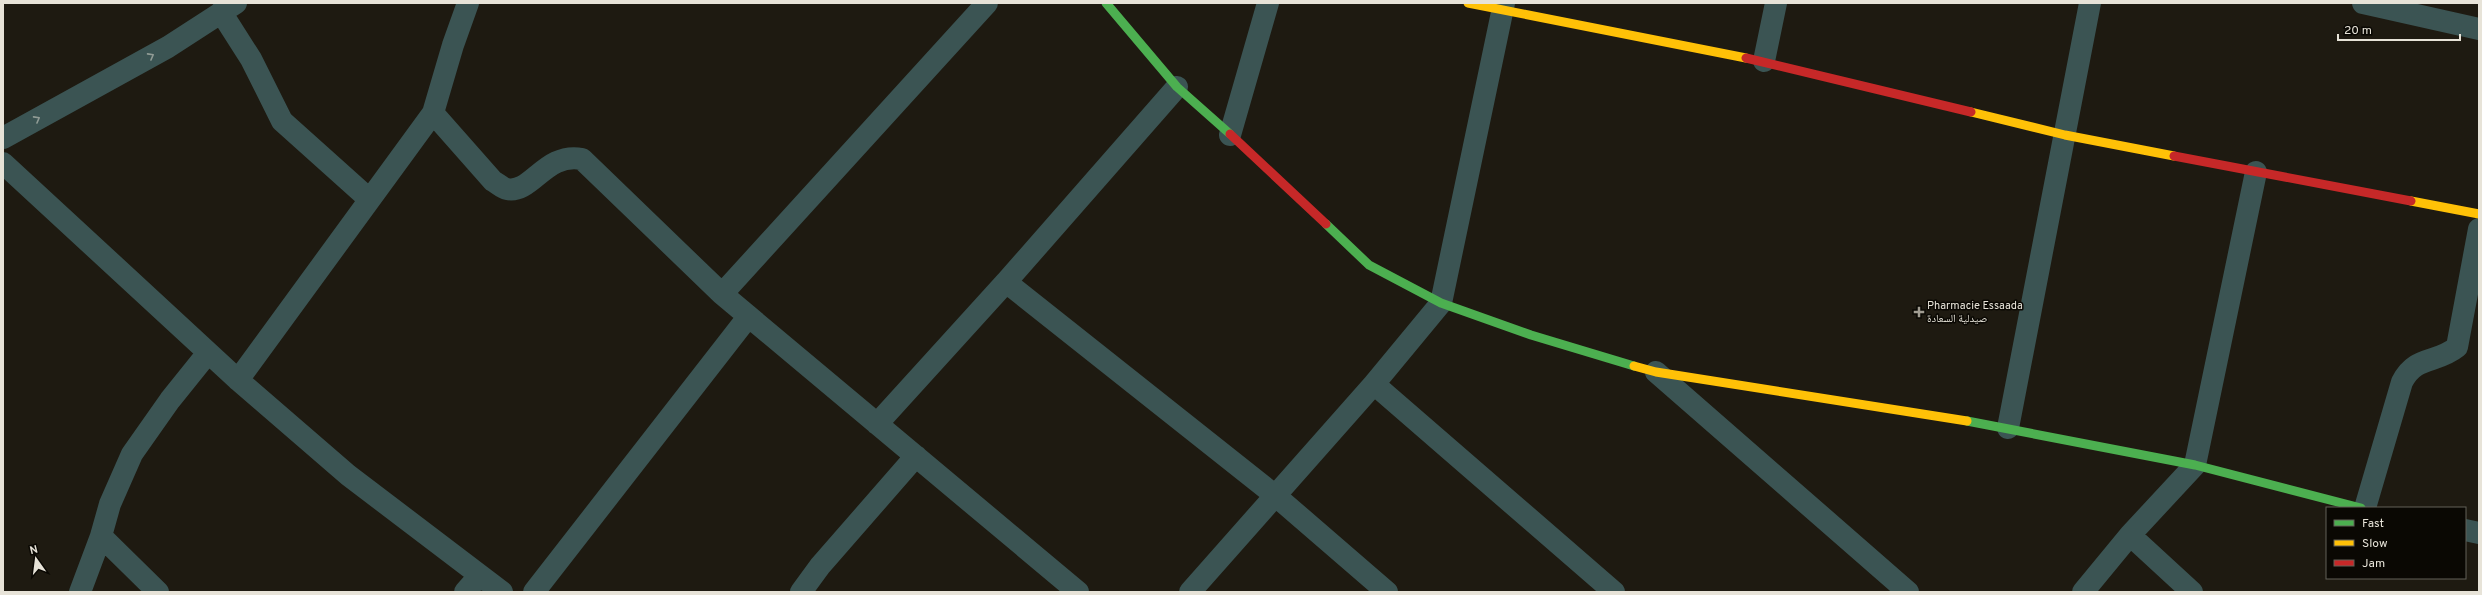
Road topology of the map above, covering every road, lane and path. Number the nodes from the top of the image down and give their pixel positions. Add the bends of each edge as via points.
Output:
1 (468, 3) edge
2 (987, 3) edge
3 (1106, 3) edge
4 (1268, 3) edge
5 (1468, 3) edge
6 (1776, 3) edge
7 (2090, 3) edge
8 (2363, 3) edge
9 (1504, 6) edge
10 (229, 8) edge
11 (2479, 29) edge
12 (1764, 61) junction
13 (1177, 87) junction
14 (432, 113) junction
15 (1230, 135) junction
16 (2065, 135) junction
17 (3, 138) edge
18 (3, 163) edge
19 (2256, 172) junction
20 (369, 199) junction
21 (2479, 214) edge
22 (2479, 229) edge
23 (1006, 282) junction
24 (722, 294) junction
25 (1441, 303) junction
26 (748, 317) junction
27 (207, 354) junction
28 (1656, 372) junction
29 (238, 380) junction
30 (1374, 384) junction
31 (877, 424) junction
32 (2008, 428) junction
33 (916, 456) junction
34 (2194, 465) junction
35 (1276, 497) junction
36 (2357, 507) edge
37 (2365, 507) edge
38 (2466, 530) edge
39 (2479, 533) edge
40 (2130, 535) junction
41 (101, 536) junction
42 (472, 584) edge
43 (80, 592) edge
44 (158, 592) edge
45 (502, 592) edge
46 (534, 592) edge
47 (801, 592) edge
48 (1078, 592) edge
49 (1190, 592) edge
50 (1387, 592) edge
51 (1614, 592) edge
52 (1908, 592) edge
53 (2083, 592) edge
54 (2192, 592) edge

1 - 14 street via 452,45
2 - 24 street
3 - 13 street
4 - 15 street
5 - 9 street
6 - 12 street
7 - 16 street
8 - 11 street
9 - 12 street
9 - 25 street
17 -> 10 street via 168,47
10 - 20 street via 282,121
12 - 16 street
13 - 15 street
13 - 23 street
14 - 20 street
14 - 24 street via 493,181 506,189 516,189 558,160 570,157 582,159
15 - 25 street via 1277,176 1369,265
16 - 19 street
16 - 32 street
18 - 27 street
19 - 21 street
19 - 34 street
20 - 29 street
22 - 37 street via 2457,347 2447,355 2417,364 2409,370 2402,382
23 - 31 street
23 - 35 street
24 - 26 street
25 - 28 street via 1531,334
25 - 30 street
26 - 31 street
26 - 46 street
27 - 29 street
27 - 41 street via 132,454 110,504
28 - 32 street
28 - 52 street
29 - 42 street
30 - 35 street
30 - 51 street
31 - 33 street
32 - 34 street
33 - 47 street via 820,566
33 - 48 street
34 - 36 street
34 - 40 street
35 - 49 street
35 - 50 street
38 - 39 street
40 - 53 street
40 - 54 street
41 - 43 street
41 - 44 street
42 - 45 street

